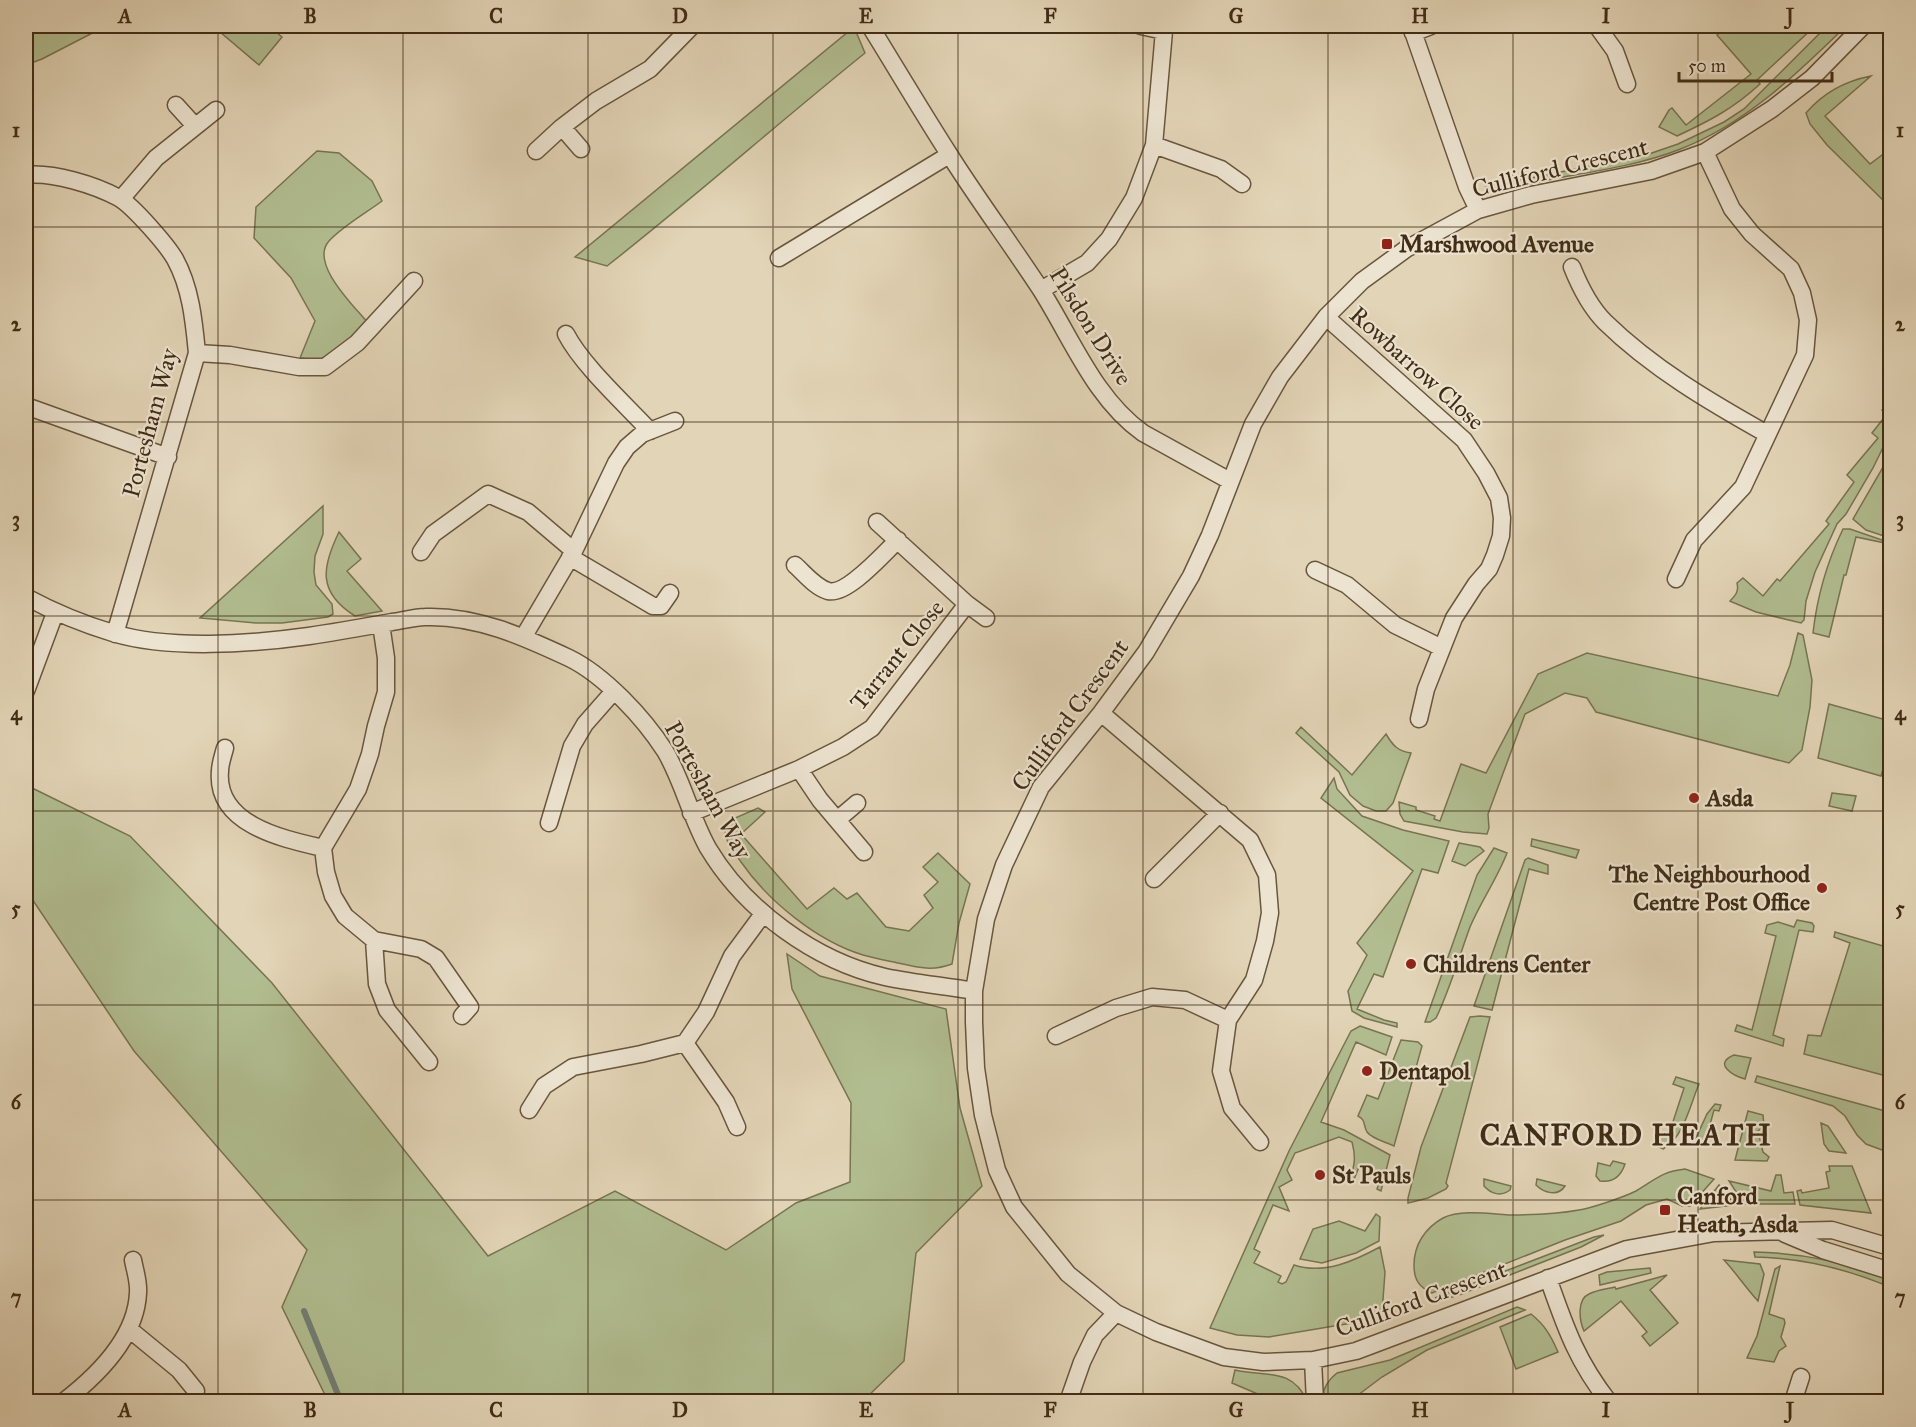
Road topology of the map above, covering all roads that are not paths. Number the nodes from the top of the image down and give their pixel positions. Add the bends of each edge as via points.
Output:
1 (693, 26) edge
2 (870, 26) edge
3 (1141, 26) edge
4 (1431, 26) edge
5 (1597, 26) edge
6 (1863, 26) edge
7 (1165, 28) edge
8 (1412, 29) edge
9 (1627, 84) dead end
10 (176, 105) dead end
11 (216, 110) dead end
12 (195, 126) junction
13 (562, 127) junction
14 (1154, 146) junction
15 (580, 149) dead end
16 (536, 151) dead end
17 (1705, 152) junction
18 (949, 155) junction
19 (26, 175) edge
20 (1242, 184) dead end
21 (121, 199) junction
22 (1478, 210) junction
23 (779, 258) dead end
24 (1572, 267) dead end
25 (414, 281) dead end
26 (1041, 290) junction
27 (1326, 317) junction
28 (566, 334) dead end
29 (197, 353) junction
30 (26, 406) edge
31 (675, 422) dead end
32 (650, 430) junction
33 (1767, 434) junction
34 (168, 457) junction
35 (1230, 481) junction
36 (877, 522) dead end
37 (898, 540) junction
38 (421, 552) dead end
39 (572, 554) junction
40 (795, 565) dead end
41 (1315, 570) dead end
42 (1676, 579) dead end
43 (670, 593) dead end
44 (26, 597) edge
45 (967, 604) junction
46 (56, 613) junction
47 (986, 618) dead end
48 (381, 624) junction
49 (115, 634) junction
50 (524, 636) junction
51 (1442, 648) junction
52 (26, 690) edge
53 (614, 691) junction
54 (1101, 713) junction
55 (1419, 719) dead end
56 (225, 748) dead end
57 (799, 769) junction
58 (856, 804) dead end
59 (691, 813) junction
60 (1220, 813) junction
61 (837, 820) junction
62 (549, 823) dead end
63 (323, 848) junction
64 (864, 852) dead end
65 (1154, 879) dead end
66 (763, 914) junction
67 (374, 940) junction
68 (974, 990) junction
69 (462, 1016) dead end
70 (1228, 1020) junction
71 (1056, 1036) dead end
72 (685, 1043) junction
73 (429, 1062) dead end
74 (529, 1110) dead end
75 (737, 1127) dead end
76 (1260, 1142) dead end
77 (1781, 1232) junction
78 (1890, 1247) edge
79 (133, 1260) dead end
80 (1890, 1271) edge
81 (1548, 1278) junction
82 (1116, 1312) junction
83 (129, 1329) junction
84 (1313, 1360) junction
85 (1801, 1377) dead end
86 (196, 1391) dead end
87 (63, 1401) edge
88 (1068, 1401) edge
89 (1315, 1401) edge
90 (1608, 1401) edge
91 (1793, 1401) edge

1 - 13 street via 650,69
2 - 18 street, Pilsdon Drive
3 - 7 street
4 - 8 street
5 - 9 street via 1615,51
6 - 17 street, Culliford Crescent via 1812,78
7 - 14 street
8 - 22 street
10 - 12 street
11 - 12 street
12 - 21 street via 156,158
13 - 15 street
13 - 16 street
14 - 20 street via 1221,169
14 - 26 street via 1134,198 1109,239 1087,263
17 - 22 street, Culliford Crescent via 1651,171
17 - 33 street via 1732,209 1752,234 1791,269 1804,300 1808,320 1805,355
18 - 23 street
18 - 26 street, Pilsdon Drive
19 - 21 street, Portesham Way via 85,184
21 - 29 street, Portesham Way via 175,260 193,312
22 - 27 street, Culliford Crescent via 1406,249 1362,280
24 - 33 street via 1583,293 1604,321 1698,395
25 - 29 street via 357,343 326,367 299,368
26 - 35 street, Pilsdon Drive via 1113,407 1130,424 1164,446
27 - 35 street, Culliford Crescent via 1275,386 1253,424
27 - 51 street, Rowbarrow Close via 1464,440 1499,498 1502,518 1496,555 1454,618
28 - 32 street via 610,389
29 - 34 street, Portesham Way
30 - 34 street
31 - 32 street
32 - 39 street via 627,447 616,463
33 - 42 street via 1743,487 1694,540
34 - 49 street, Portesham Way
35 - 54 street, Culliford Crescent via 1191,576 1146,652
36 - 37 street, Tarrant Close
37 - 40 street via 843,590 830,591 817,585
37 - 45 street, Tarrant Close
38 - 39 street via 433,534 488,494 528,512
39 - 43 street via 654,606 661,606
39 - 50 street
41 - 51 street via 1347,585 1395,625
44 - 46 street, Portesham Way
45 - 47 street, Tarrant Close
45 - 57 street, Tarrant Close via 872,728
46 - 49 street, Portesham Way
46 - 52 street
48 - 49 street, Portesham Way via 258,642 196,643
48 - 50 street, Portesham Way via 425,617 482,624
48 - 63 street via 386,692 370,754 358,789
50 - 53 street, Portesham Way via 584,665
51 - 55 street, Rowbarrow Close
53 - 59 street, Portesham Way via 665,752
53 - 62 street via 585,724 572,746
54 - 60 street
54 - 68 street, Culliford Crescent via 1041,788 1004,865 986,919
56 - 63 street via 219,772 223,795 233,811 283,839
57 - 59 street, Tarrant Close
57 - 61 street
58 - 61 street
59 - 66 street, Portesham Way via 727,877
60 - 65 street
60 - 70 street via 1250,840 1267,874 1270,913 1254,980
61 - 64 street
63 - 67 street via 333,896 345,916
66 - 68 street, Portesham Way via 844,963 884,976
66 - 72 street via 732,956 706,1012
67 - 69 street via 421,949 436,958 470,1007
67 - 73 street via 377,984 387,1010
68 - 82 street, Culliford Crescent via 976,1068 997,1170 1014,1207 1041,1243 1068,1274
70 - 71 street via 1185,1000 1152,997 1116,1008
70 - 76 street via 1221,1071 1232,1108
72 - 74 street via 573,1066 544,1086
72 - 75 street via 726,1102
77 - 78 street, Culliford Crescent via 1832,1230
77 - 80 street, Culliford Crescent
77 - 81 street, Culliford Crescent via 1714,1233 1627,1249
79 - 83 street via 139,1290
81 - 84 street, Culliford Crescent via 1356,1351
81 - 90 street via 1570,1339
82 - 84 street, Culliford Crescent via 1156,1332 1224,1357 1263,1362
82 - 88 street via 1095,1335
83 - 86 street via 179,1370
83 - 87 street via 107,1362
84 - 89 street
85 - 91 street

